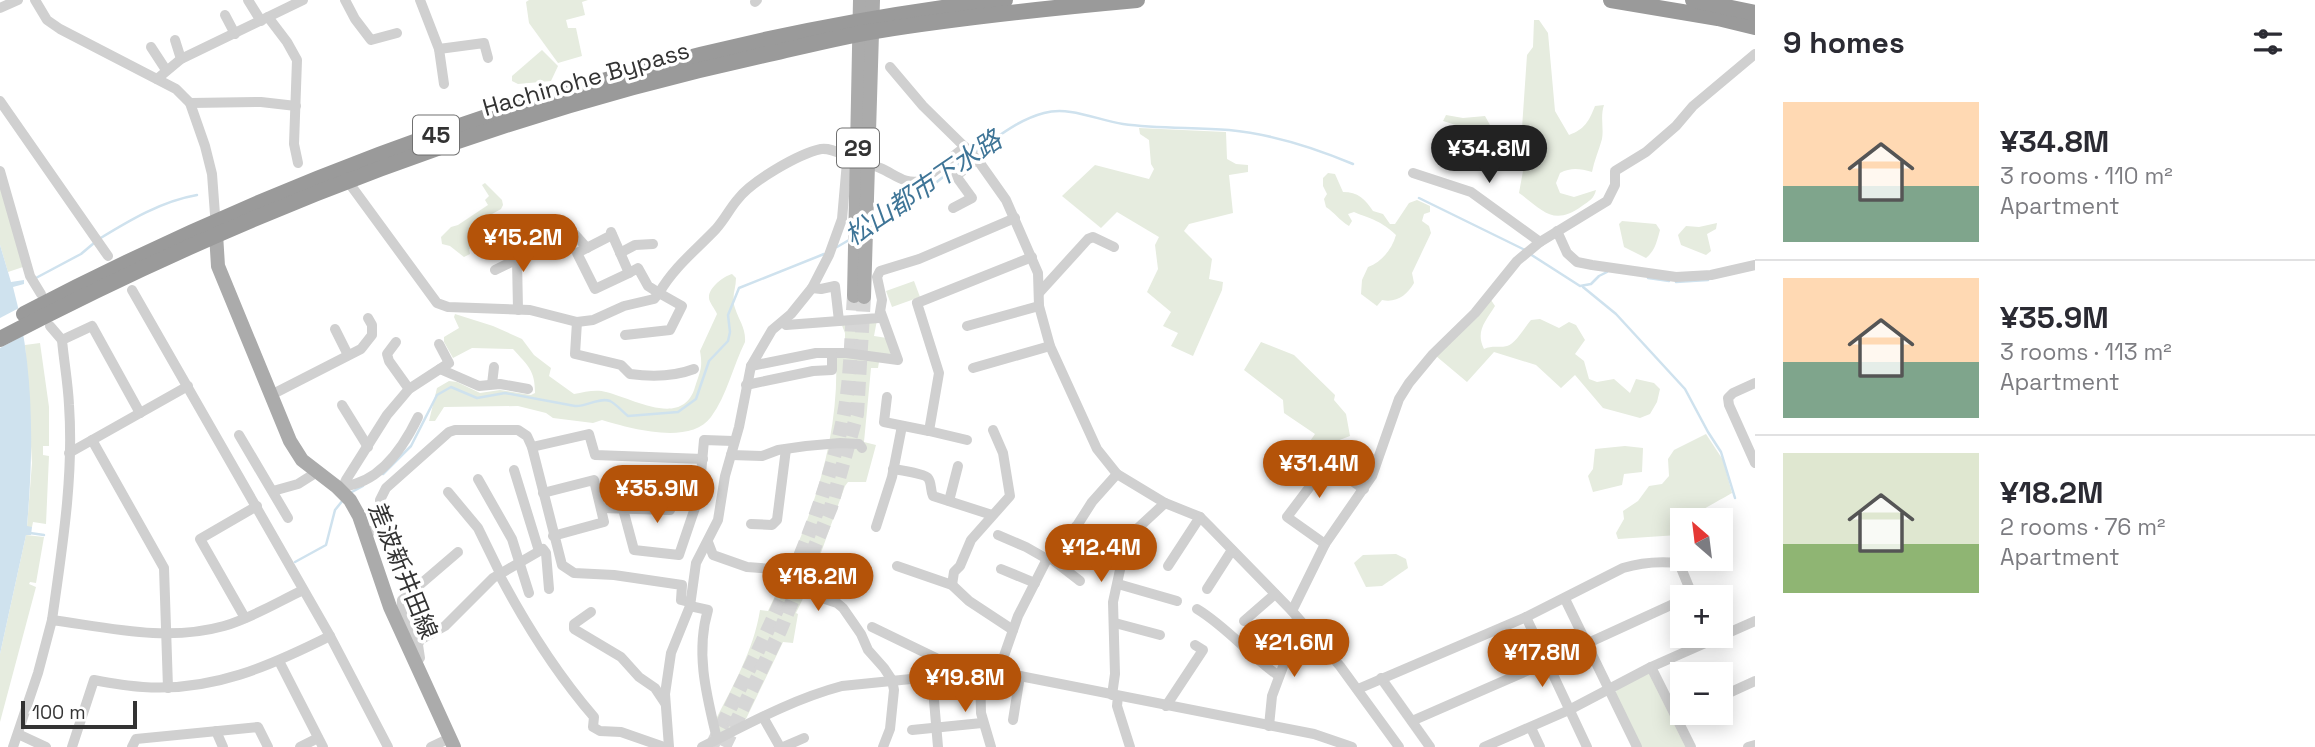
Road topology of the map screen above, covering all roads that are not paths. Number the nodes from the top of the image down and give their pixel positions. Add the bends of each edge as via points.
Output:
1 (18, 0) edge
2 (35, 0) edge
3 (248, 0) edge
4 (303, 0) edge
5 (345, 0) edge
6 (420, 0) edge
7 (860, 0) edge
8 (873, 0) edge
9 (1005, 0) edge
10 (1137, 0) edge
11 (1611, 0) edge
12 (1693, 0) edge
13 (0, 9) edge
14 (1755, 13) edge
15 (225, 15) dead end
16 (265, 19) junction
17 (866, 27) junction
18 (1755, 27) edge
19 (397, 33) dead end
20 (235, 34) junction
21 (175, 40) dead end
22 (151, 47) dead end
23 (439, 49) junction
24 (1755, 54) edge
25 (488, 58) dead end
26 (181, 59) junction
27 (890, 67) dead end
28 (166, 70) junction
29 (157, 79) junction
30 (444, 84) dead end
31 (0, 102) edge
32 (190, 103) junction
33 (296, 106) junction
34 (965, 147) junction
35 (977, 159) junction
36 (298, 163) dead end
37 (858, 163) junction
38 (0, 172) edge
39 (1413, 173) dead end
40 (323, 177) junction
41 (346, 181) junction
42 (953, 208) dead end
43 (1015, 218) junction
44 (562, 220) dead end
45 (216, 227) junction
46 (1557, 231) junction
47 (1540, 242) junction
48 (653, 244) dead end
49 (1114, 247) dead end
50 (587, 248) junction
51 (536, 250) dead end
52 (620, 253) junction
53 (108, 256) dead end
54 (1032, 257) junction
55 (517, 259) junction
56 (1755, 265) edge
57 (495, 270) dead end
58 (629, 272) junction
59 (813, 288) junction
60 (132, 290) dead end
61 (659, 293) junction
62 (1039, 293) junction
63 (41, 294) dead end
64 (859, 296) tunnel mouth
65 (1039, 306) junction
66 (517, 310) junction
67 (881, 313) junction
68 (40, 318) junction
69 (368, 318) dead end
70 (839, 321) junction
71 (578, 322) junction
72 (786, 325) dead end
73 (0, 326) edge
74 (967, 326) dead end
75 (335, 330) dead end
76 (625, 335) dead end
77 (0, 339) edge
78 (62, 340) junction
79 (396, 342) dead end
80 (439, 344) dead end
81 (1050, 346) junction
82 (832, 353) junction
83 (348, 355) junction
84 (751, 366) junction
85 (494, 367) dead end
86 (974, 368) dead end
87 (440, 369) junction
88 (694, 369) dead end
89 (1755, 383) edge
90 (492, 384) junction
91 (746, 385) junction
92 (188, 386) junction
93 (409, 389) junction
94 (528, 389) dead end
95 (271, 395) junction
96 (887, 397) dead end
97 (342, 405) dead end
98 (140, 413) junction
99 (418, 417) dead end
100 (902, 426) junction
101 (993, 430) dead end
102 (929, 431) junction
103 (239, 435) dead end
104 (92, 440) junction
105 (967, 440) dead end
106 (733, 441) junction
107 (368, 447) junction
108 (532, 447) junction
109 (862, 448) dead end
110 (786, 449) junction
111 (69, 453) junction
112 (731, 455) junction
113 (703, 459) junction
114 (1755, 463) edge
115 (958, 466) dead end
116 (893, 469) junction
117 (514, 470) dead end
118 (317, 472) junction
119 (1117, 474) junction
120 (478, 479) dead end
121 (700, 486) junction
122 (343, 489) junction
123 (1364, 489) junction
124 (274, 491) junction
125 (448, 492) dead end
126 (543, 493) junction
127 (949, 501) junction
128 (1165, 503) junction
129 (257, 506) junction
130 (601, 508) junction
131 (622, 509) junction
132 (992, 515) junction
133 (1200, 517) junction
134 (288, 518) dead end
135 (751, 524) dead end
136 (876, 527) dead end
137 (365, 534) junction
138 (998, 535) dead end
139 (553, 536) junction
140 (708, 542) junction
141 (1325, 544) junction
142 (1233, 550) junction
143 (539, 551) junction
144 (458, 552) dead end
145 (1048, 558) junction
146 (520, 561) junction
147 (897, 566) dead end
148 (1168, 566) dead end
149 (1001, 569) dead end
150 (499, 573) junction
151 (1080, 581) dead end
152 (1035, 583) junction
153 (1118, 584) junction
154 (951, 585) junction
155 (1685, 585) edge
156 (549, 589) dead end
157 (1207, 589) dead end
158 (303, 590) junction
159 (529, 593) dead end
160 (1275, 594) junction
161 (1565, 599) junction
162 (1177, 601) dead end
163 (690, 604) junction
164 (1670, 606) edge
165 (1197, 609) dead end
166 (591, 612) dead end
167 (1294, 615) junction
168 (1526, 617) junction
169 (245, 618) junction
170 (52, 620) junction
171 (1244, 621) dead end
172 (1755, 621) edge
173 (1115, 623) junction
174 (872, 627) dead end
175 (403, 629) junction
176 (1733, 629) edge
177 (1013, 630) junction
178 (166, 635) junction
179 (1160, 635) dead end
180 (330, 636) junction
181 (420, 640) junction
182 (1588, 643) junction
183 (1195, 645) dead end
184 (1689, 648) edge
185 (279, 661) junction
186 (415, 662) junction
187 (1547, 662) junction
188 (1651, 667) junction
189 (980, 673) junction
190 (998, 673) junction
191 (937, 676) junction
192 (1020, 676) junction
193 (1279, 676) junction
194 (1381, 678) junction
195 (892, 680) junction
196 (1755, 681) edge
197 (168, 688) junction
198 (1357, 689) junction
199 (1609, 689) junction
200 (1733, 690) edge
201 (1115, 696) junction
202 (1670, 698) edge
203 (665, 703) junction
204 (1166, 706) junction
205 (1569, 710) junction
206 (763, 716) junction
207 (1013, 720) dead end
208 (1412, 721) junction
209 (982, 723) junction
210 (1683, 725) edge
211 (1269, 726) junction
212 (936, 728) junction
213 (1531, 728) junction
214 (912, 730) dead end
215 (216, 731) junction
216 (18, 734) junction
217 (804, 738) dead end
218 (717, 739) junction
219 (321, 743) edge
220 (452, 743) edge
221 (1755, 744) edge
222 (1488, 746) edge
223 (13, 747) edge
224 (46, 747) edge
225 (72, 747) edge
226 (132, 747) edge
227 (223, 747) edge
228 (268, 747) edge
229 (300, 747) edge
230 (388, 747) edge
231 (431, 747) edge
232 (666, 747) edge
233 (702, 747) edge
234 (782, 747) edge
235 (883, 747) edge
236 (938, 747) edge
237 (991, 747) edge
238 (1130, 747) edge
239 (1352, 747) edge
240 (1399, 747) edge
241 (1430, 747) edge
242 (1540, 747) edge
243 (1587, 747) edge
244 (1637, 747) edge
245 (1691, 747) edge
246 (1748, 747) edge

1 - 13 street
2 - 29 street via 47,20 60,29
3 - 16 street
4 - 16 street
5 - 19 street via 371,40
6 - 23 street
7 - 17 main road, 29
8 - 17 main road, 29
9 - 17 highway, Hachinohe Bypass / 45
10 - 17 highway, Hachinohe Bypass / 45
11 - 18 highway
12 - 14 highway
15 - 20 street
16 - 20 street
16 - 33 street via 298,60
17 - 37 main road, 29
17 - 40 highway, Hachinohe Bypass / 45 via 729,49 610,79 467,124
17 - 41 highway, Hachinohe Bypass / 45 via 584,100
20 - 26 street
21 - 26 street
22 - 28 street
23 - 25 street via 484,43
23 - 30 street
24 - 46 street via 1646,152 1615,172 1607,201
26 - 28 street
27 - 34 street
28 - 29 street
29 - 32 street
31 - 53 street
32 - 33 street
32 - 45 street via 212,174
33 - 36 street
34 - 35 street
34 - 37 street via 915,183
35 - 42 street via 956,176 972,198
35 - 43 street
37 - 59 street via 830,255
37 - 61 street via 822,149 798,157 759,182 739,198
37 - 64 main road, 29
38 - 63 street via 30,276
39 - 47 street via 1471,192
40 - 41 street
40 - 45 highway, Hachinohe Bypass / 45
41 - 45 highway, Hachinohe Bypass / 45
41 - 66 street via 438,303
43 - 54 street
43 - 67 street via 919,260 880,271
44 - 50 street
45 - 68 highway, Hachinohe Bypass / 45
45 - 95 main road, 差波新井田線 via 218,267
46 - 47 street
46 - 56 street via 1567,253 1592,265 1675,277
47 - 123 street via 1503,276 1409,383
48 - 52 street via 635,245
49 - 62 street via 1088,239
50 - 52 street via 611,234
50 - 58 street via 577,253 595,289
51 - 55 street
52 - 58 street
54 - 62 street
54 - 102 street via 917,303 939,373
55 - 57 street
55 - 66 street
58 - 61 street via 638,268 648,286
59 - 70 street via 835,286
59 - 84 street via 772,330
60 - 92 street
61 - 71 street via 654,299
61 - 76 street via 682,306 670,330
62 - 65 street
65 - 74 street
65 - 81 street
66 - 71 street
67 - 70 street via 879,317
67 - 82 street via 898,360
68 - 73 highway, Hachinohe Bypass / 45
68 - 77 highway, Hachinohe Bypass / 45
68 - 78 street
69 - 83 street via 372,335 361,349
70 - 72 street
71 - 88 street via 575,354 651,377
75 - 83 street
78 - 98 street via 92,326
78 - 111 street
79 - 93 street via 387,354
80 - 87 street via 449,363
81 - 86 street
81 - 119 street via 1090,438
82 - 84 street
82 - 91 street via 832,370
83 - 95 street
84 - 91 street
85 - 90 street
87 - 90 street via 479,386
87 - 93 street
89 - 114 street via 1728,398
90 - 94 street
91 - 106 street
92 - 98 street
92 - 129 street
93 - 107 street
95 - 118 main road, 差波新井田線 via 290,441
96 - 100 street via 884,422
97 - 107 street
98 - 104 street
99 - 122 street via 406,442 386,464
100 - 102 street
100 - 116 street
101 - 132 street via 1003,453 1010,496
102 - 105 street
103 - 124 street
104 - 111 street
104 - 178 street via 164,568
106 - 112 street
106 - 113 street via 704,440
107 - 122 street
108 - 113 street via 589,434 595,455
108 - 126 street
108 - 137 street via 518,430 455,429 386,488 380,500 383,522
109 - 110 street via 840,443
110 - 112 street via 762,456
110 - 135 street via 777,520 772,525
111 - 170 street
112 - 140 street via 718,520
113 - 121 street
115 - 127 street
116 - 127 street via 926,476 933,496
116 - 136 street
117 - 143 street
118 - 122 main road, 差波新井田線
118 - 124 street
119 - 128 street
119 - 145 street
120 - 146 street
121 - 131 street via 681,484 670,510
121 - 131 street via 679,555 634,550
122 - 137 main road, 差波新井田線
123 - 141 street
123 - 141 street via 1327,464 1287,517
124 - 134 street
125 - 150 street via 478,528
126 - 130 street via 594,480
126 - 139 street
127 - 132 street
128 - 133 street
128 - 153 street via 1132,537
129 - 158 street
129 - 169 street via 200,539
130 - 131 street
130 - 139 street via 604,522
132 - 154 street via 971,540
133 - 142 street
133 - 148 street
137 - 175 main road, 差波新井田線 via 382,589
138 - 145 street
139 - 163 street via 567,570 682,585 681,600
140 - 163 street via 696,563
140 - 195 street via 713,555 747,567 786,570 819,597 837,603
141 - 167 street
142 - 157 street
142 - 160 street
143 - 146 street
143 - 156 street via 546,553
144 - 175 street via 402,600
145 - 151 street
145 - 152 street
146 - 150 street
146 - 159 street
147 - 154 street
149 - 152 street
150 - 181 street via 445,626
150 - 232 street via 546,658 594,717 593,727
152 - 177 street
153 - 162 street
153 - 173 street via 1112,603
154 - 177 street
155 - 161 street via 1679,563 1640,563
158 - 169 street
158 - 180 street
160 - 167 street
160 - 171 street
161 - 168 street
161 - 182 street
163 - 203 street via 671,653
163 - 218 street via 708,610 701,647
164 - 182 street
165 - 193 street
166 - 203 street via 574,624 574,629 621,657
167 - 193 street
167 - 198 street
168 - 187 street
168 - 194 street
169 - 178 street
170 - 178 street
170 - 216 street
172 - 176 street
173 - 179 street
173 - 201 street
174 - 191 street via 936,658
175 - 181 street
175 - 186 main road, 差波新井田線
177 - 190 street
178 - 197 street
180 - 185 street
180 - 230 street
181 - 186 street via 420,658
182 - 199 street
183 - 204 street via 1203,650
184 - 188 street
185 - 197 street via 217,682
185 - 219 street
186 - 220 main road, 差波新井田線
187 - 205 street
187 - 208 street
188 - 199 street
188 - 202 street
189 - 190 street
189 - 191 street
189 - 209 street
190 - 192 street
191 - 195 street
191 - 212 street
192 - 201 street
192 - 207 street
193 - 211 street
194 - 198 street
194 - 208 street
195 - 206 street via 820,692
195 - 235 street via 890,729
196 - 200 street
197 - 225 street via 94,680
198 - 240 street
199 - 205 street
199 - 244 street
201 - 204 street
201 - 238 street
203 - 232 street
204 - 211 street
205 - 213 street
205 - 243 street
206 - 218 street
206 - 234 street
208 - 241 street
209 - 212 street
209 - 237 street
210 - 245 street
211 - 239 street
212 - 214 street
212 - 236 street
213 - 222 street
213 - 242 street
215 - 226 street via 136,739
215 - 227 street
215 - 228 street via 258,727
216 - 223 street
216 - 224 street
217 - 234 street
218 - 233 street
219 - 229 street
220 - 231 street
221 - 246 street

